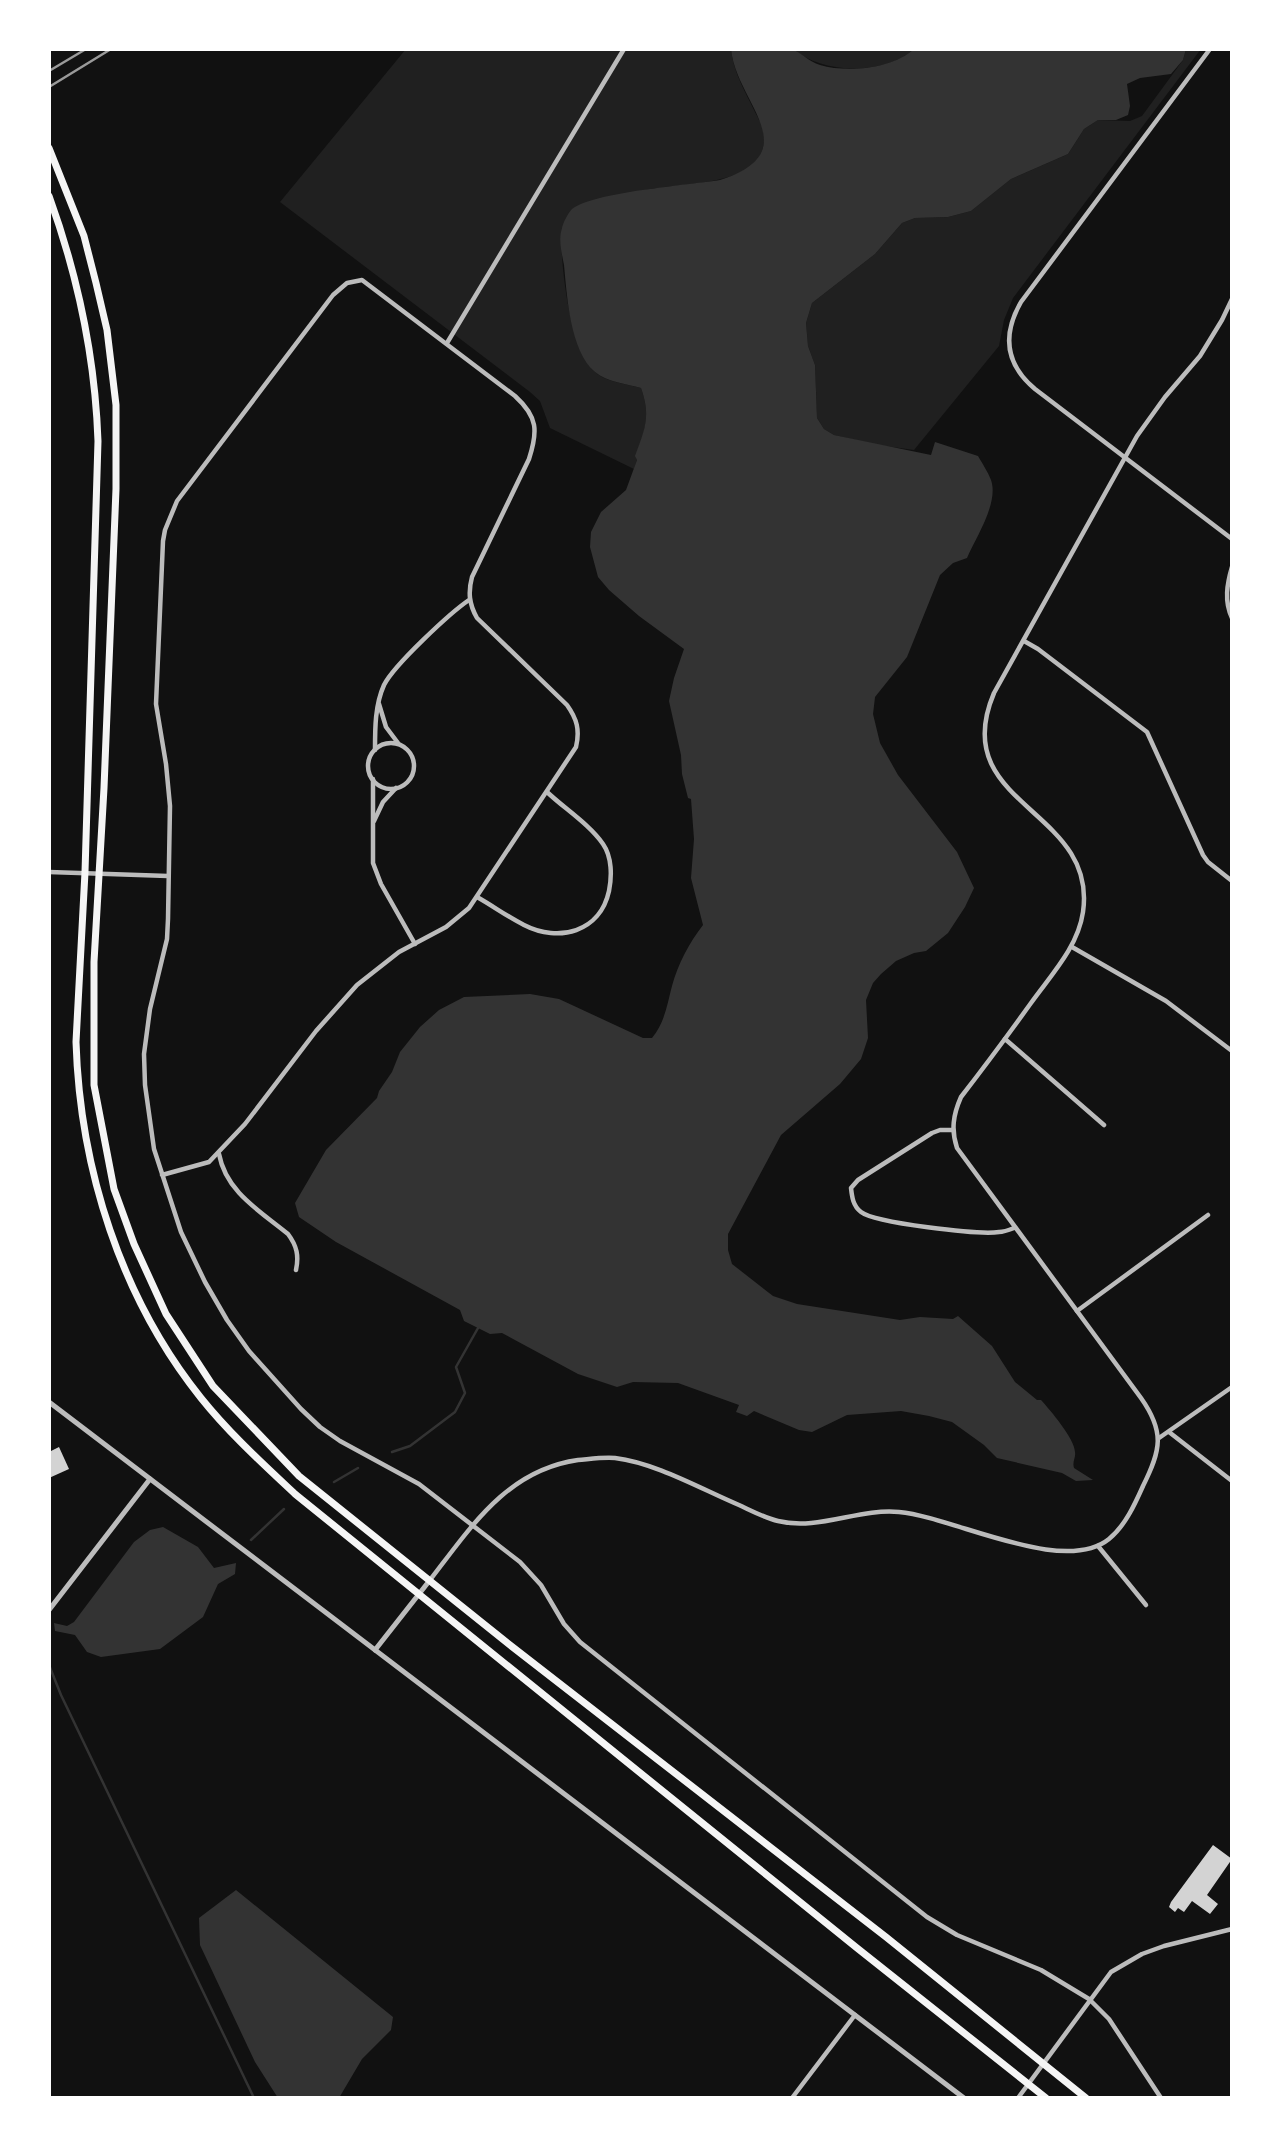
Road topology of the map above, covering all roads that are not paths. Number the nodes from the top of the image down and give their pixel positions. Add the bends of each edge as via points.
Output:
1 (624, 49) edge
2 (1210, 49) edge
3 (49, 148) edge
4 (49, 196) edge
5 (1232, 299) edge
6 (447, 343) junction
7 (1125, 456) junction
8 (1232, 539) edge
9 (1232, 567) edge
10 (469, 600) junction
11 (1232, 618) edge
12 (1024, 641) junction
13 (379, 704) junction
14 (399, 744) junction
15 (375, 750) junction
16 (373, 779) junction
17 (396, 788) junction
18 (547, 792) junction
19 (374, 822) junction
20 (49, 872) edge
21 (85, 872) junction
22 (100, 873) junction
23 (168, 876) junction
24 (1232, 881) edge
25 (477, 897) junction
26 (415, 944) junction
27 (1072, 947) junction
28 (1004, 1039) junction
29 (1232, 1051) edge
30 (1104, 1125) dead end
31 (953, 1130) junction
32 (219, 1153) junction
33 (162, 1175) junction
34 (1208, 1215) dead end
35 (1015, 1228) junction
36 (296, 1270) dead end
37 (1077, 1311) junction
38 (1232, 1387) edge
39 (49, 1402) edge
40 (1169, 1432) junction
41 (1159, 1439) junction
42 (150, 1479) junction
43 (1232, 1481) edge
44 (474, 1524) junction
45 (1098, 1546) junction
46 (430, 1580) junction
47 (420, 1593) junction
48 (1146, 1605) dead end
49 (49, 1610) edge
50 (375, 1650) junction
51 (1232, 1929) edge
52 (1089, 1999) junction
53 (855, 2015) junction
54 (1043, 2064) junction
55 (1029, 2084) junction
56 (792, 2098) edge
57 (964, 2098) edge
58 (1018, 2098) edge
59 (1046, 2098) edge
60 (1086, 2098) edge
61 (1161, 2098) edge

1 - 6 street
2 - 7 street via 1021,302 1009,334 1013,360 1026,382
3 - 22 highway via 84,236 107,330 116,405
4 - 21 highway via 78,290 96,391 98,492
5 - 7 street via 1211,340
6 - 10 street via 524,404 534,420 536,438 472,577
6 - 23 street via 362,280 348,282 334,293 177,501 165,530 161,566 156,704 170,806
7 - 8 street
7 - 12 street
9 - 11 street via 1226,587
10 - 13 street via 452,611 393,673
10 - 18 street via 477,618 567,705 577,723 576,747
12 - 24 street via 1147,732 1203,855
12 - 27 street via 988,708 985,751 998,777 1059,835 1072,854 1084,895
13 - 14 street via 386,727
13 - 15 street
14 - 15 street via 384,744
14 - 17 street via 410,752 414,769 408,781
15 - 16 street via 369,763
16 - 17 street
16 - 19 street
17 - 19 street
18 - 25 street
18 - 25 street via 604,844 611,869 603,908 583,928 556,933 525,926
19 - 26 street via 376,875
20 - 21 street
21 - 22 street
21 - 47 highway via 76,1069 92,1172 125,1268 160,1338 199,1396 246,1449 303,1501
22 - 23 street
22 - 46 highway via 94,1085 114,1189 148,1280 187,1350 257,1433 317,1490
23 - 33 street via 167,939 144,1055 149,1113
25 - 26 street via 456,919
26 - 32 street via 357,985
27 - 28 street
27 - 29 street via 1166,1001
28 - 30 street
28 - 31 street via 961,1097
31 - 35 street via 957,1148
31 - 35 street via 932,1133 850,1188 858,1210 883,1221 917,1226 998,1233
32 - 33 street via 209,1162
32 - 36 street via 232,1187 294,1243
33 - 44 street via 181,1232 205,1282 227,1320 278,1385 320,1427 419,1483
34 - 37 street
35 - 37 street
37 - 41 street via 1150,1411
38 - 40 street
39 - 42 street
40 - 41 street
40 - 43 street
41 - 45 street via 1150,1472 1124,1521
42 - 49 street
42 - 50 street
44 - 45 street via 528,1475 561,1463 613,1458 651,1468 785,1522 805,1524 898,1512 1055,1552
44 - 46 street
44 - 52 street via 532,1574 580,1642 927,1917 957,1935 1041,1970
45 - 48 street
46 - 47 street
46 - 54 highway
47 - 50 street
47 - 55 highway
50 - 53 street
51 - 52 street via 1142,1954 1111,1972
52 - 54 street
52 - 61 street via 1109,2020
53 - 56 street
53 - 57 street
54 - 55 street
54 - 60 highway
55 - 58 street
55 - 59 highway

